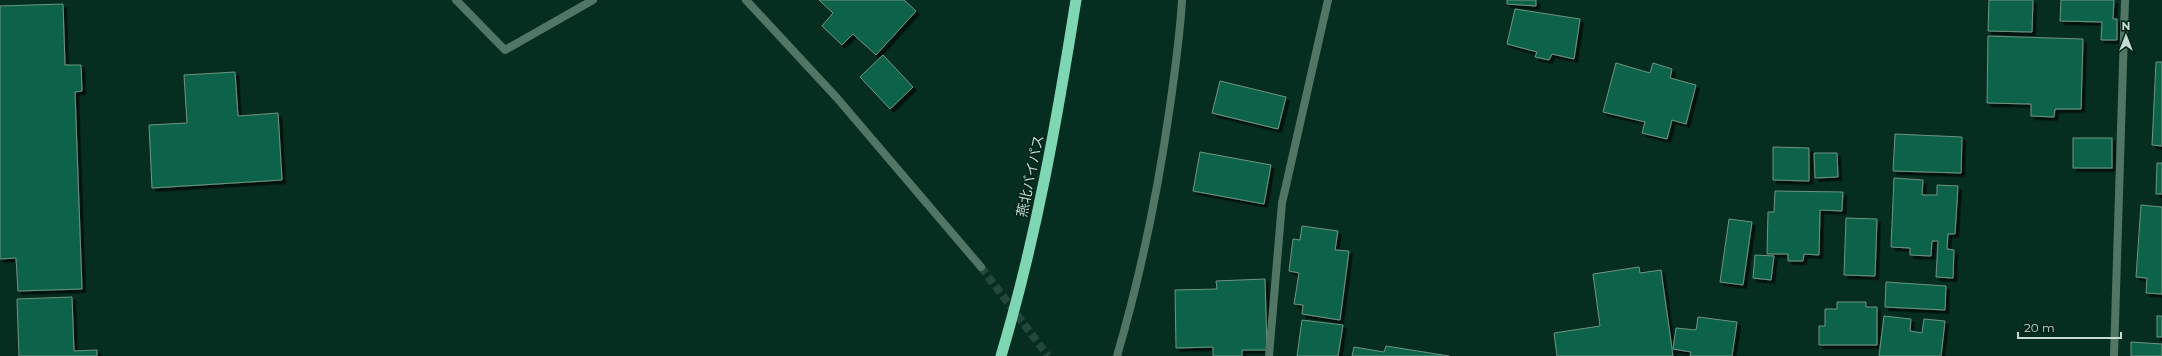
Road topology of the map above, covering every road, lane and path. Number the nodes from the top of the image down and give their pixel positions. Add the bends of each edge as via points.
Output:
1 (456, 0) edge
2 (593, 0) edge
3 (746, 0) edge
4 (1076, 0) edge
5 (1182, 0) edge
6 (1328, 0) edge
7 (2125, 0) edge
8 (981, 267) tunnel mouth
9 (1001, 356) edge
10 (1117, 356) edge
11 (1269, 356) edge
12 (2114, 356) edge

1 - 2 street via 505,50
3 - 8 street via 838,98
4 - 9 highway, 燕北バイパス via 1059,110 1040,204 1020,293
5 - 10 street via 1161,166 1136,291
6 - 11 street via 1282,203
7 - 12 street

